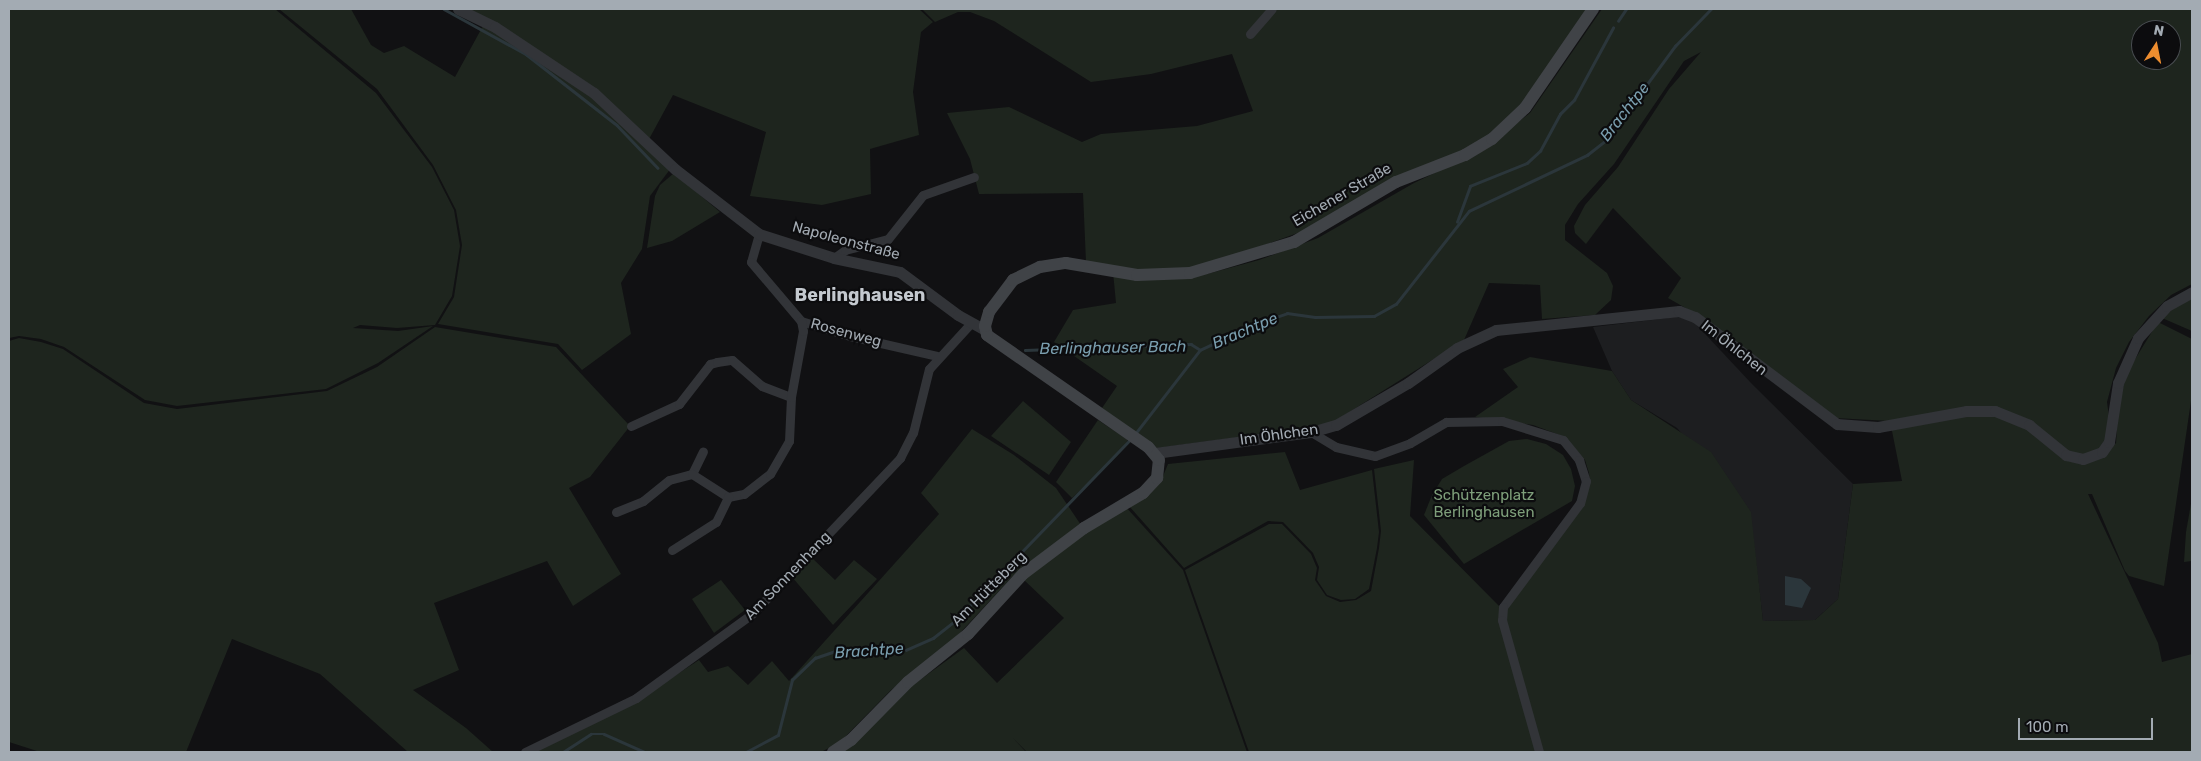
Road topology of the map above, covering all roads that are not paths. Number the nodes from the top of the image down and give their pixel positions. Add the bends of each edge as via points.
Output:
1 (458, 9) edge
2 (1272, 9) edge
3 (1593, 9) edge
4 (1250, 34) dead end
5 (974, 177) dead end
6 (759, 234) junction
7 (834, 258) junction
8 (2192, 292) edge
9 (801, 321) junction
10 (971, 323) junction
11 (984, 330) junction
12 (937, 356) junction
13 (792, 398) junction
14 (631, 426) dead end
15 (1310, 432) junction
16 (1150, 449) junction
17 (703, 451) dead end
18 (692, 474) junction
19 (728, 497) junction
20 (616, 512) dead end
21 (672, 550) dead end
22 (525, 752) edge
23 (833, 752) edge
24 (1539, 752) edge

1 - 6 street, Napoleonstraße via 496,27 594,93 682,175
2 - 4 street
3 - 11 main road, Eichener Straße via 1525,108 1479,148 1396,182 1294,242 1204,271 1148,276 1077,263 1030,270 1013,280 995,301
5 - 7 street via 923,195 888,239 845,250
6 - 7 street, Napoleonstraße
6 - 9 street, Rosenweg via 751,262
7 - 10 street, Napoleonstraße via 900,272
8 - 15 street, Im Öhlchen via 2157,316 2138,338 2118,383 2109,442 2102,452 2083,459 2066,455 2029,425 1995,411 1966,411 1878,427 1837,424 1695,317 1678,311 1496,330 1457,348 1408,383 1336,425
9 - 12 street, Rosenweg
9 - 13 street via 803,330
10 - 11 street, Napoleonstraße
10 - 12 street, Am Sonnenhang
11 - 16 main road, Napoleonstraße via 999,344
12 - 22 street, Am Sonnenhang via 929,369 913,433 900,458 753,614 636,698
13 - 14 street via 762,386 732,360 717,362 710,364 679,404
13 - 19 street via 789,441 770,474 744,494
15 - 16 street, Im Öhlchen
15 - 24 street via 1336,447 1375,456 1410,443 1446,422 1502,421 1563,440 1579,460 1586,481 1580,502 1503,607 1502,620
16 - 23 main road, Am Hütteberg via 1160,471 1152,485 1084,528 1023,574 968,634 908,682 851,740
17 - 18 street
18 - 19 street
18 - 20 street via 669,480 643,501
19 - 21 street via 716,522

